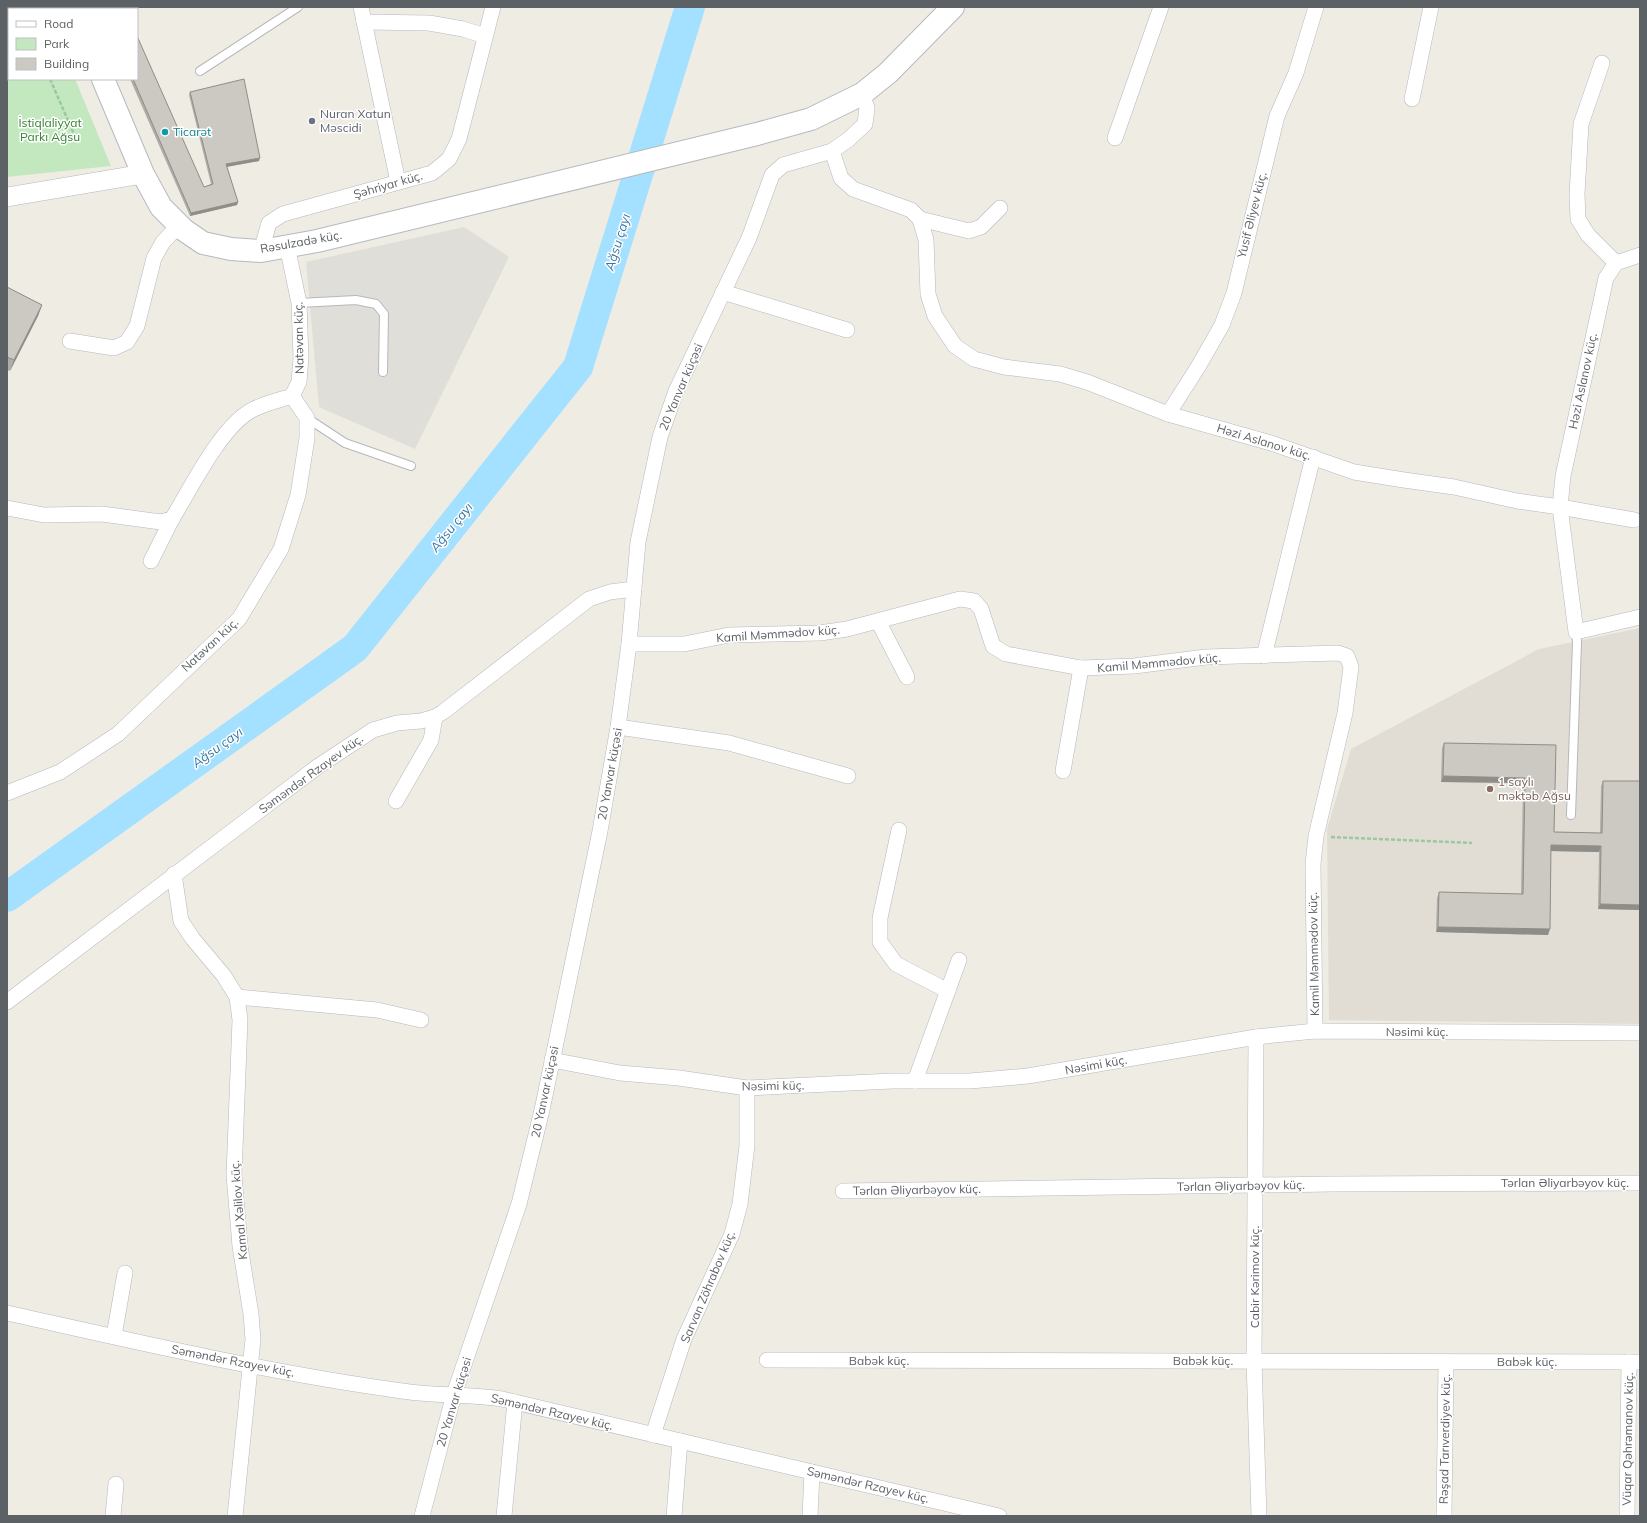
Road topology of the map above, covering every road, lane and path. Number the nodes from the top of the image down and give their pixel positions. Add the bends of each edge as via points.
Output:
1 (298, 7) edge
2 (361, 7) edge
3 (492, 7) edge
4 (1161, 7) edge
5 (1316, 7) edge
6 (1431, 7) edge
7 (951, 8) edge
8 (364, 22) junction
9 (485, 36) junction
10 (1602, 63) dead end
11 (200, 71) dead end
12 (50, 80) edge
13 (103, 80) edge
14 (862, 94) junction
15 (1412, 99) dead end
16 (74, 134) dead end
17 (1115, 138) dead end
18 (832, 151) junction
19 (142, 174) junction
20 (398, 182) junction
21 (7, 197) edge
22 (1000, 208) dead end
23 (920, 219) junction
24 (179, 225) junction
25 (287, 246) junction
26 (261, 251) junction
27 (1640, 255) edge
28 (1616, 263) junction
29 (723, 292) junction
30 (299, 303) junction
31 (847, 330) dead end
32 (70, 341) dead end
33 (383, 372) dead end
34 (292, 396) junction
35 (1168, 414) junction
36 (307, 418) junction
37 (1313, 457) junction
38 (411, 466) dead end
39 (1560, 507) junction
40 (7, 508) edge
41 (172, 519) junction
42 (1634, 520) dead end
43 (151, 561) dead end
44 (634, 589) junction
45 (1640, 617) edge
46 (878, 621) junction
47 (1576, 632) junction
48 (629, 644) junction
49 (1264, 656) junction
50 (1081, 668) junction
51 (907, 677) dead end
52 (435, 717) junction
53 (618, 727) junction
54 (1063, 771) dead end
55 (848, 776) dead end
56 (7, 793) edge
57 (396, 801) dead end
58 (1571, 815) dead end
59 (899, 830) dead end
60 (1316, 836) junction
61 (1472, 843) dead end
62 (174, 874) junction
63 (959, 960) dead end
64 (948, 991) junction
65 (237, 997) junction
66 (7, 1002) edge
67 (421, 1020) dead end
68 (1315, 1031) junction
69 (1640, 1033) edge
70 (1256, 1037) junction
71 (552, 1060) junction
72 (916, 1081) junction
73 (747, 1088) junction
74 (1640, 1183) edge
75 (1256, 1186) junction
76 (843, 1191) dead end
77 (126, 1273) dead end
78 (7, 1313) edge
79 (114, 1336) junction
80 (767, 1360) dead end
81 (1254, 1361) junction
82 (1446, 1362) junction
83 (1634, 1362) edge
84 (251, 1365) junction
85 (454, 1394) junction
86 (515, 1402) junction
87 (653, 1435) junction
88 (680, 1441) junction
89 (812, 1472) junction
90 (116, 1484) dead end
91 (956, 1511) edge
92 (113, 1516) edge
93 (235, 1516) edge
94 (422, 1516) edge
95 (504, 1516) edge
96 (674, 1516) edge
97 (810, 1516) edge
98 (999, 1516) edge
99 (1259, 1516) edge
100 (1444, 1516) edge
101 (1627, 1516) edge

1 - 11 lane
2 - 8 street
3 - 9 street, Şəhriyar küç.
4 - 17 street
5 - 35 street, Yusif Əliyev küç. via 1296,73 1277,116 1234,293 1222,325
6 - 15 street
7 - 14 main road, Rəsulzadə küç. via 888,73
8 - 9 street via 430,23
8 - 20 street
9 - 20 street, Şəhriyar küç. via 459,139 449,158 432,173
10 - 28 street via 1581,124 1578,219 1588,235
12 - 16 path
13 - 19 main road, Rəsulzadə küç.
14 - 18 street, 20 Yanvar küçəsi via 866,108 865,124 850,139
14 - 25 main road, Rəsulzadə küç. via 811,119 757,134 317,241
18 - 23 street via 841,178 853,189 911,210
18 - 29 street, 20 Yanvar küçəsi via 783,165 772,175 749,238
19 - 21 street
19 - 24 main road, Rəsulzadə küç. via 161,207
20 - 26 street, Şəhriyar küç. via 283,214 269,223
22 - 23 street via 981,227 969,231
23 - 35 street, Həzi Aslanov küç. via 926,240 928,294 935,316 955,346 974,360 1004,367 1060,374
24 - 26 main road, Rəsulzadə küç. via 204,243 231,249
24 - 32 street via 163,242 154,258 137,326 127,342 114,348
25 - 26 main road, Rəsulzadə küç.
25 - 30 street, Natəvan küç.
27 - 28 street
28 - 39 street, Həzi Aslanov küç. via 1606,278 1563,476
29 - 31 street
29 - 44 street, 20 Yanvar küçəsi via 676,391 660,437 638,542
30 - 33 lane via 356,300 376,304 384,314
30 - 34 street, Natəvan küç. via 301,358 299,382
34 - 36 street
34 - 41 street via 254,409 230,428
35 - 37 street, Həzi Aslanov küç.
36 - 38 lane via 345,443
36 - 56 street, Natəvan küç. via 307,438 298,495 281,549 239,619 118,734 60,772
37 - 39 street, Həzi Aslanov küç. via 1354,472 1454,486 1517,501
37 - 49 street
39 - 42 street
39 - 47 street
40 - 41 street via 44,515 102,514 161,522
41 - 43 street
44 - 48 street, 20 Yanvar küçəsi
44 - 52 street, Səməndər Rzayev küç. via 610,592 589,599
45 - 47 street
46 - 48 street, Kamil Məmmədov küç. via 820,634 729,635 684,644
46 - 50 street, Kamil Məmmədov küç. via 960,599 974,601 981,609 993,646 1006,654
46 - 51 street
47 - 58 lane
48 - 53 street, 20 Yanvar küçəsi
49 - 50 street, Kamil Məmmədov küç. via 1206,657 1127,666
49 - 60 street, Kamil Məmmədov küç. via 1338,653 1348,656 1351,667 1344,713
50 - 54 street
52 - 57 street via 430,740
52 - 62 street, Səməndər Rzayev küç. via 373,730 317,767
53 - 55 street via 729,743
53 - 71 street, 20 Yanvar küçəsi
59 - 64 street via 880,918 880,942 896,964
60 - 61 path
60 - 68 street, Kamil Məmmədov küç. via 1313,864
62 - 65 street, Kamal Xəlilov küç. via 181,921
62 - 66 street, Səməndər Rzayev küç.
63 - 64 street
64 - 72 street
65 - 67 street via 377,1010
65 - 84 street, Kamal Xəlilov küç. via 240,1020 234,1175 240,1246 251,1314
68 - 69 street, Nəsimi küç.
68 - 70 street, Nəsimi küç.
70 - 72 street, Nəsimi küç. via 1028,1076 970,1081
70 - 75 street, Cabir Kərimov küç.
71 - 73 street, Nəsimi küç. via 620,1073
71 - 85 street, 20 Yanvar küçəsi via 519,1204
72 - 73 street, Nəsimi küç.
73 - 87 street, Sarvan Zöhrabov küç. via 747,1145 740,1204 732,1234 684,1339
74 - 75 street, Tərlan Əliyarbəyov küç.
75 - 76 street, Tərlan Əliyarbəyov küç.
75 - 81 street, Cabir Kərimov küç.
77 - 79 street
78 - 79 street, Səməndər Rzayev küç.
79 - 84 street, Səməndər Rzayev küç.
80 - 81 street, Babək küç.
81 - 82 street, Babək küç.
81 - 99 street, Cabir Kərimov küç.
82 - 83 street, Babək küç.
82 - 100 street, Rəşad Tarıverdiyev küç.
83 - 101 street, Vüqar Qəhrəmanov küç.
84 - 85 street, Səməndər Rzayev küç. via 403,1391
84 - 93 street, Kamal Xəlilov küç.
85 - 86 street, Səməndər Rzayev küç.
85 - 94 street, 20 Yanvar küçəsi
86 - 87 street, Səməndər Rzayev küç.
86 - 95 street
87 - 88 street, Səməndər Rzayev küç.
88 - 89 street, Səməndər Rzayev küç.
88 - 96 street
89 - 91 street, Səməndər Rzayev küç.
89 - 97 street
90 - 92 street
91 - 98 street, Səməndər Rzayev küç.

